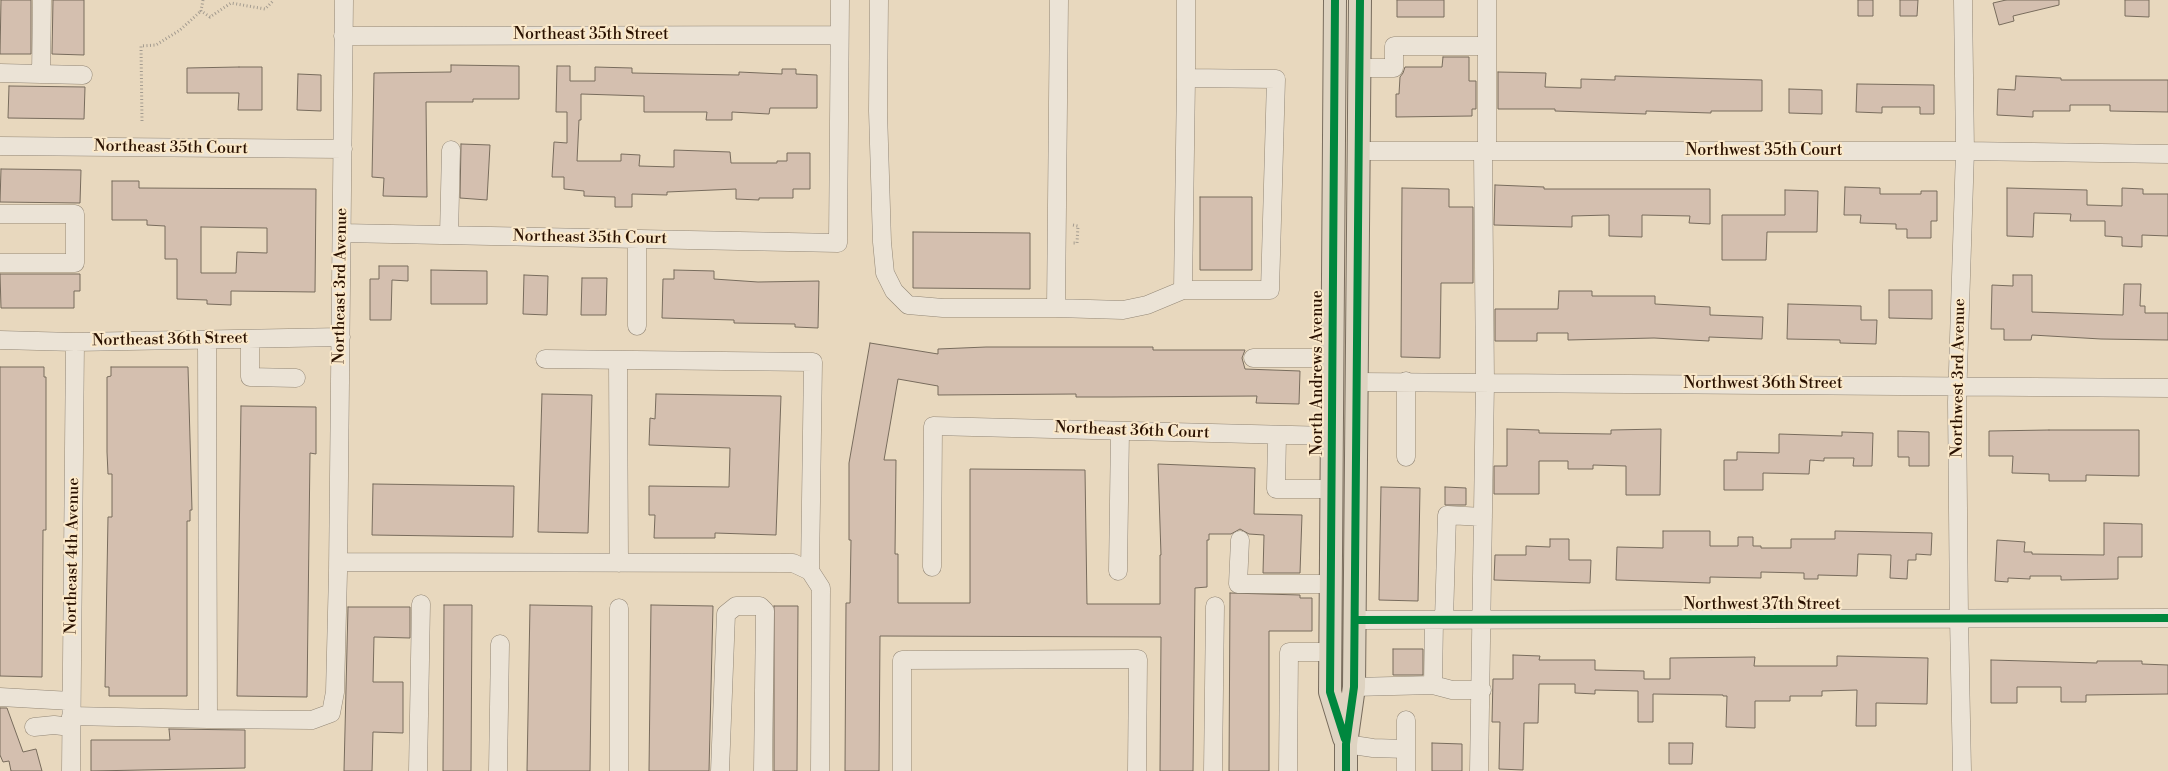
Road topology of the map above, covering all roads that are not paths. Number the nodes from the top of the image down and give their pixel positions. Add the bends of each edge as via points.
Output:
1 (42, 0) edge
2 (344, 0) edge
3 (840, 0) edge
4 (879, 0) edge
5 (1059, 0) edge
6 (1186, 0) edge
7 (1335, 0) edge
8 (1360, 0) edge
9 (1488, 0) edge
10 (1963, 0) edge
11 (839, 35) junction
12 (344, 36) junction
13 (1488, 46) junction
14 (1359, 68) junction
15 (0, 73) edge
16 (41, 74) junction
17 (84, 75) dead end
18 (1186, 78) junction
19 (0, 146) edge
20 (342, 149) junction
21 (451, 150) dead end
22 (1360, 151) junction
23 (1485, 151) junction
24 (1965, 151) junction
25 (2168, 154) edge
26 (0, 214) edge
27 (342, 233) junction
28 (449, 235) junction
29 (637, 239) junction
30 (0, 263) edge
31 (1183, 290) junction
32 (1056, 308) junction
33 (637, 326) dead end
34 (341, 337) junction
35 (250, 338) junction
36 (206, 339) junction
37 (0, 340) edge
38 (75, 342) junction
39 (1253, 358) dead end
40 (1331, 358) junction
41 (545, 360) dead end
42 (618, 360) junction
43 (296, 378) dead end
44 (1406, 381) junction
45 (1357, 382) junction
46 (1485, 382) junction
47 (1957, 386) junction
48 (2168, 388) edge
49 (1120, 431) junction
50 (1277, 435) junction
51 (1331, 436) junction
52 (1406, 457) dead end
53 (1356, 469) junction
54 (1331, 489) junction
55 (1483, 517) junction
56 (1240, 540) dead end
57 (619, 563) junction
58 (338, 567) junction
59 (932, 567) dead end
60 (810, 571) junction
61 (1118, 571) dead end
62 (1330, 584) junction
63 (420, 604) dead end
64 (1215, 606) dead end
65 (619, 608) dead end
66 (1958, 618) junction
67 (2168, 618) edge
68 (1356, 620) junction
69 (1439, 620) junction
70 (1482, 620) junction
71 (500, 644) dead end
72 (1330, 652) junction
73 (1434, 685) junction
74 (1354, 687) junction
75 (1482, 690) junction
76 (0, 697) edge
77 (71, 714) junction
78 (208, 719) junction
79 (1406, 720) dead end
80 (34, 727) dead end
81 (1346, 744) junction
82 (1406, 749) junction
83 (1961, 766) edge
84 (71, 771) edge
85 (418, 771) edge
86 (498, 771) edge
87 (619, 771) edge
88 (720, 771) edge
89 (763, 771) edge
90 (820, 771) edge
91 (902, 771) edge
92 (1137, 771) edge
93 (1214, 771) edge
94 (1288, 771) edge
95 (1346, 771) edge
96 (1406, 771) edge
97 (1479, 771) edge

1 - 16 street
2 - 12 street, Northeast 3rd Avenue
3 - 11 street
4 - 32 street via 882,248 885,273 894,291 908,306
5 - 32 street
6 - 18 street
7 - 40 main road, North Andrews Avenue
8 - 14 main road, North Andrews Avenue
9 - 13 street
10 - 24 street, Northwest 3rd Avenue
11 - 12 street, Northeast 35th Street
11 - 29 street, Northeast 35th Court via 838,243
12 - 20 street, Northeast 3rd Avenue
13 - 14 street via 1394,46 1394,68
13 - 23 street
14 - 22 main road, North Andrews Avenue
15 - 16 street
16 - 17 street
18 - 31 street
18 - 31 street via 1276,79 1270,290
19 - 20 street, Northeast 35th Court
20 - 27 street, Northeast 3rd Avenue
21 - 28 street
22 - 23 street, Northwest 35th Court
22 - 45 main road, North Andrews Avenue
23 - 24 street, Northwest 35th Court
23 - 46 street
24 - 25 street, Northwest 35th Court
24 - 47 street, Northwest 3rd Avenue
26 - 30 street via 75,214 75,263
27 - 28 street, Northeast 35th Court
27 - 34 street, Northeast 3rd Avenue
28 - 29 street, Northeast 35th Court
29 - 33 street
31 - 32 street via 1147,305 1123,310
34 - 35 street, Northeast 36th Street
34 - 58 street, Northeast 3rd Avenue
35 - 36 street, Northeast 36th Street
35 - 43 street via 250,377
36 - 38 street, Northeast 36th Street
36 - 78 street
37 - 38 street, Northeast 36th Street
38 - 77 street, Northeast 4th Avenue
39 - 40 street
40 - 45 main road via 1345,377
40 - 51 main road, North Andrews Avenue
41 - 42 street
42 - 57 street
42 - 60 street via 814,362
44 - 45 street, Northwest 36th Street
44 - 46 street, Northwest 36th Street
44 - 52 street
45 - 53 main road, North Andrews Avenue
46 - 47 street, Northwest 36th Street
46 - 55 street
47 - 48 street, Northwest 36th Street
47 - 66 street, Northwest 3rd Avenue
49 - 50 street, Northeast 36th Court
49 - 59 street, Northeast 36th Court via 933,426
49 - 61 street
50 - 51 street, Northeast 36th Court
50 - 54 street via 1276,489
51 - 53 main road via 1342,442
51 - 54 main road, North Andrews Avenue
53 - 68 main road, North Andrews Avenue
54 - 62 main road, North Andrews Avenue
55 - 69 street via 1446,515
55 - 70 street
56 - 62 street via 1238,584
57 - 58 street
57 - 60 street via 793,563
58 - 78 street, Northeast 3rd Avenue via 335,692 330,712 312,720
60 - 90 street via 821,588
62 - 72 main road, North Andrews Avenue
63 - 85 street
64 - 93 street
65 - 87 street
66 - 67 street, Northwest 37th Street
66 - 70 street, Northwest 37th Street
66 - 83 street, Northwest 3rd Avenue
68 - 69 street, Northwest 37th Street
68 - 74 main road, North Andrews Avenue
69 - 70 street, Northwest 37th Street
69 - 73 street
70 - 75 street
71 - 86 street
72 - 81 main road, North Andrews Avenue via 1330,692
72 - 94 street via 1289,652
73 - 74 street
73 - 75 street via 1452,690
74 - 81 main road, North Andrews Avenue
75 - 97 street
76 - 77 street
77 - 78 street
77 - 80 street via 54,725
77 - 84 street, Northeast 4th Avenue
79 - 82 street
81 - 82 street
81 - 95 main road, North Andrews Avenue
82 - 96 street
88 - 89 street via 726,614 736,606 760,606 765,611
91 - 92 street via 902,660 1138,659

